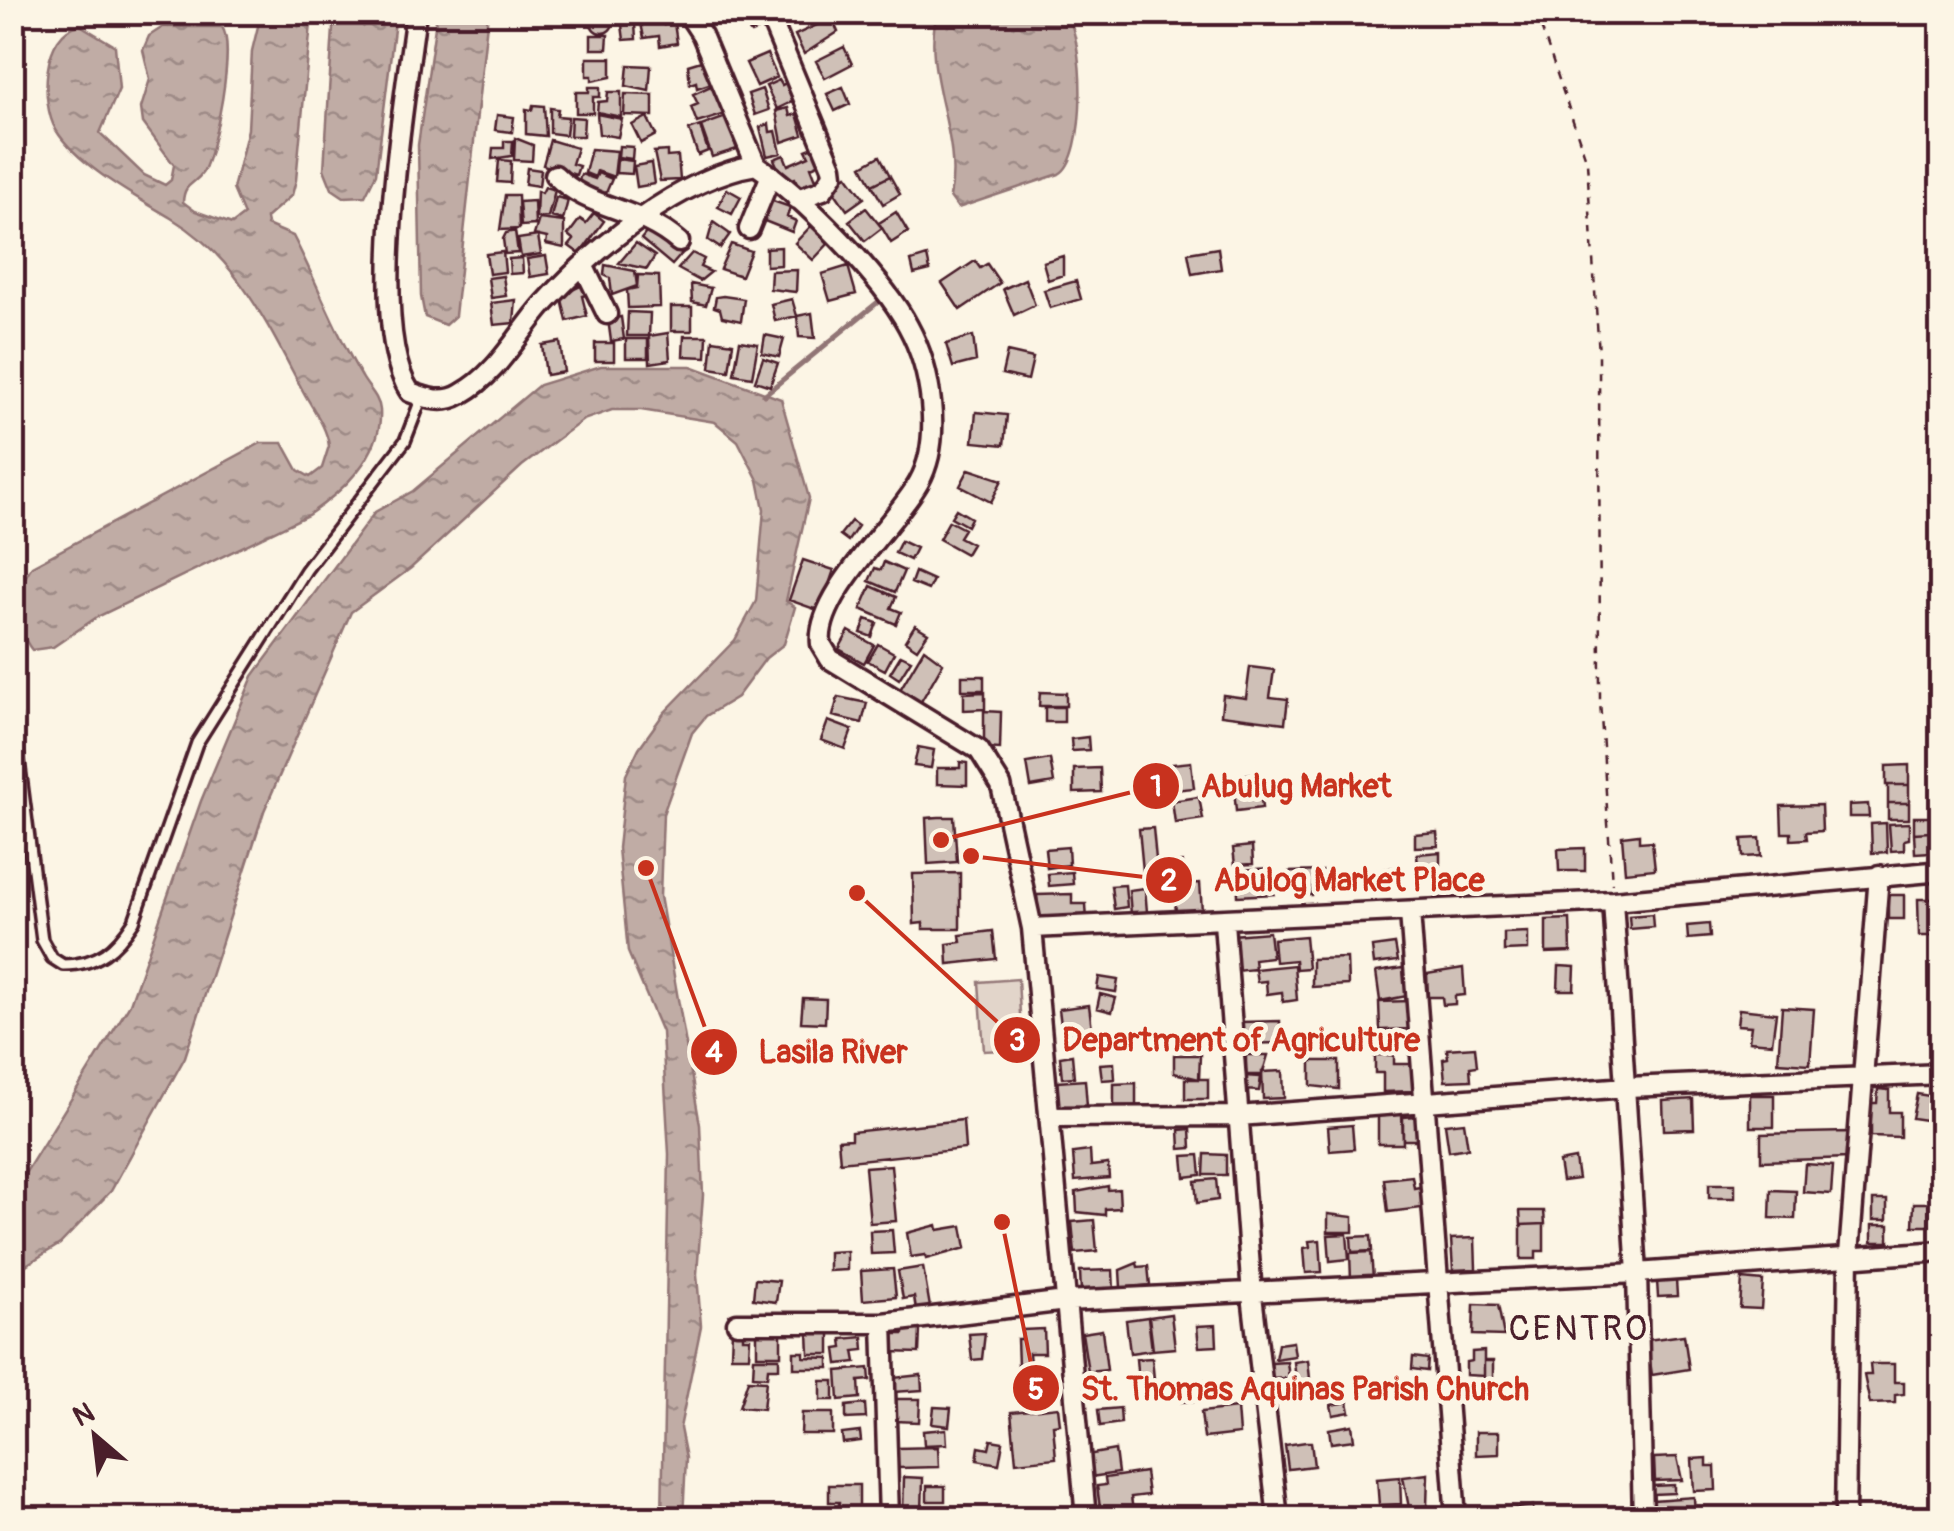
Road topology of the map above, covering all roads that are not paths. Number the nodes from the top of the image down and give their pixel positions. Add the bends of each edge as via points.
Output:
1 (416, 12) edge
2 (687, 12) edge
3 (768, 12) edge
4 (763, 170) junction
5 (555, 176) dead end
6 (797, 199) junction
7 (644, 216) junction
8 (748, 229) dead end
9 (680, 242) dead end
10 (584, 267) junction
11 (607, 314) dead end
12 (422, 397) junction
13 (12, 706) edge
14 (1942, 871) edge
15 (1879, 876) junction
16 (1613, 901) junction
17 (1410, 912) junction
18 (1224, 922) junction
19 (1032, 928) junction
20 (1942, 1074) edge
21 (1865, 1075) junction
22 (1628, 1087) junction
23 (1425, 1104) junction
24 (1050, 1116) junction
25 (1238, 1116) junction
26 (1942, 1251) edge
27 (1849, 1255) junction
28 (1637, 1273) junction
29 (1441, 1281) junction
30 (1252, 1295) junction
31 (1066, 1301) junction
32 (737, 1323) dead end
33 (883, 1323) junction
34 (889, 1518) edge
35 (1086, 1518) edge
36 (1278, 1518) edge
37 (1456, 1518) edge
38 (1642, 1518) edge
39 (1845, 1518) edge

1 - 12 street via 395,170 392,333 402,381
2 - 4 street
3 - 6 street via 832,168 823,190
4 - 6 street
4 - 7 street via 708,179
4 - 8 street
5 - 7 street via 574,193
6 - 19 street via 892,300 920,354 930,400 925,469 846,581 824,619 820,644 830,658 988,758
7 - 9 street
7 - 10 street
10 - 11 street
10 - 12 street via 481,380 446,401
12 - 13 lane via 404,440 306,570 197,743 134,921 119,944 92,961 63,965 42,940
14 - 15 street
15 - 16 street
15 - 21 street
16 - 17 street
16 - 22 street
17 - 18 street
17 - 23 street
18 - 19 street
18 - 25 street
19 - 24 street
20 - 21 street
21 - 22 street
21 - 27 street
22 - 23 street
22 - 28 street
23 - 25 street
23 - 29 street
24 - 25 street
24 - 31 street
25 - 30 street
26 - 27 street
27 - 28 street
27 - 39 street
28 - 29 street
28 - 38 street
29 - 30 street
29 - 37 street
30 - 31 street
30 - 36 street
31 - 33 street
31 - 35 street
32 - 33 street
33 - 34 street

